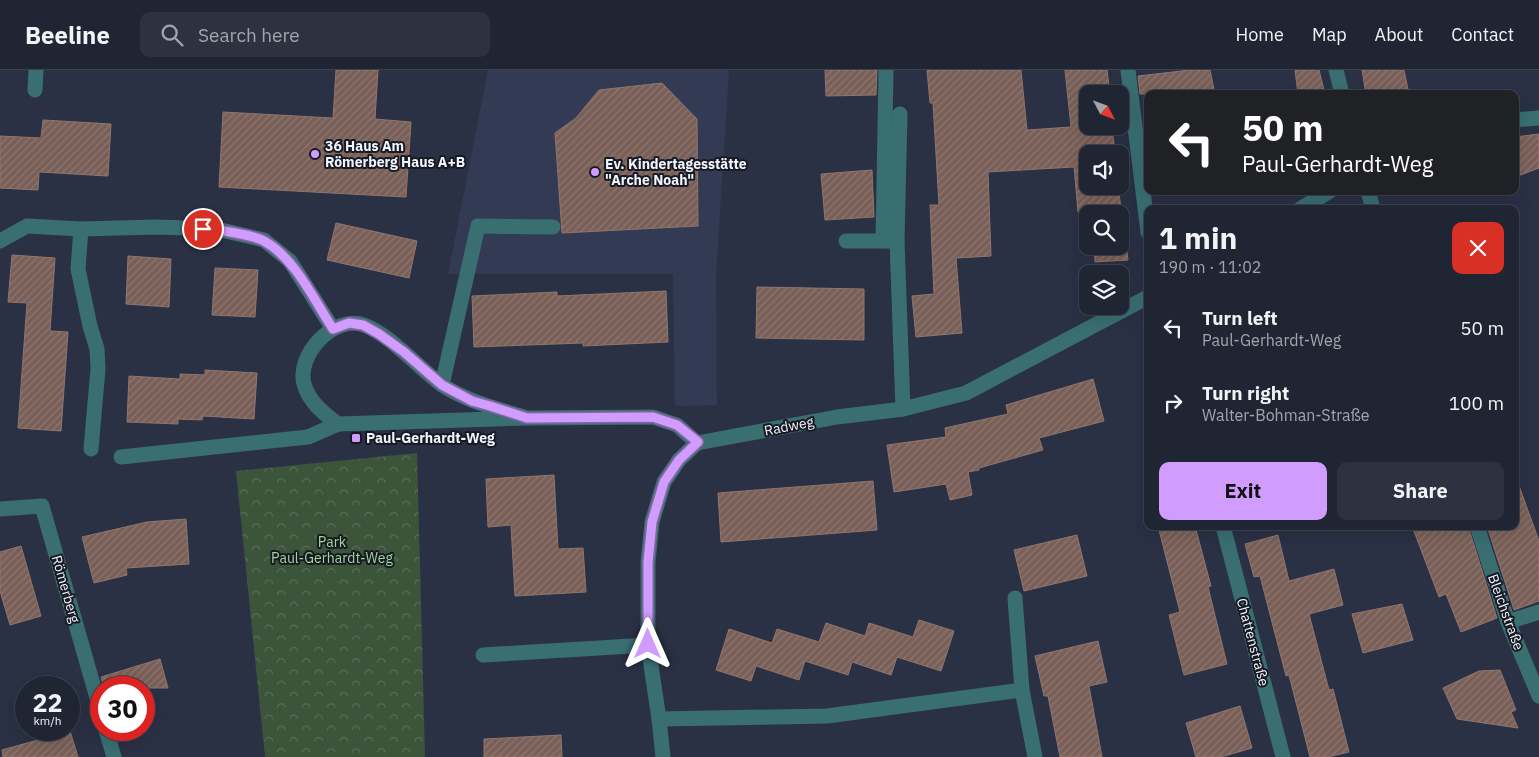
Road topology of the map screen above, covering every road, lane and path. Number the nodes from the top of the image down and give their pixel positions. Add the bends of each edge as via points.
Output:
1 (36, 70) edge
2 (1128, 70) edge
3 (1336, 70) edge
4 (886, 71) edge
5 (35, 90) dead end
6 (1341, 90) edge
7 (900, 114) dead end
8 (1539, 118) edge
9 (1519, 120) edge
10 (1323, 195) edge
11 (1145, 205) edge
12 (1307, 205) edge
13 (553, 226) dead end
14 (81, 229) junction
15 (846, 240) dead end
16 (0, 241) edge
17 (890, 241) junction
18 (1144, 299) edge
19 (333, 329) junction
20 (442, 385) junction
21 (903, 409) junction
22 (527, 418) junction
23 (332, 426) junction
24 (698, 442) junction
25 (91, 449) dead end
26 (122, 457) dead end
27 (0, 509) edge
28 (1224, 530) edge
29 (1478, 530) edge
30 (1015, 598) dead end
31 (1539, 612) edge
32 (1508, 622) junction
33 (648, 644) junction
34 (483, 655) dead end
35 (91, 676) edge
36 (1022, 690) junction
37 (1539, 696) edge
38 (659, 719) junction
39 (109, 741) edge
40 (114, 757) edge
41 (663, 757) edge
42 (1035, 757) edge
43 (1283, 757) edge

1 - 5 street
2 - 11 street
3 - 6 street
4 - 17 street
7 - 17 street
8 - 9 street
10 - 12 street
13 - 20 street via 478,226
14 - 16 street via 27,226
14 - 19 street via 217,229 264,240 290,261
14 - 25 street via 78,269 97,349 98,369
15 - 17 street
17 - 21 street
18 - 21 street, Radweg via 966,393
19 - 20 street via 349,323 363,325 404,352
19 - 23 street via 310,351 302,373 304,386
20 - 22 street via 472,401
21 - 24 street, Radweg via 837,417
22 - 23 street
22 - 24 street via 653,417 677,425
23 - 26 street via 308,437
24 - 33 street via 679,460 664,482 652,522 648,562
27 - 35 street, Römerberg via 42,506
28 - 43 street, Chattenstraße
29 - 32 street, Bleichstraße
30 - 36 street
31 - 32 street
32 - 37 street, Bleichstraße
33 - 34 street
33 - 38 street
36 - 38 street via 827,716
36 - 42 street
38 - 41 street
39 - 40 street

